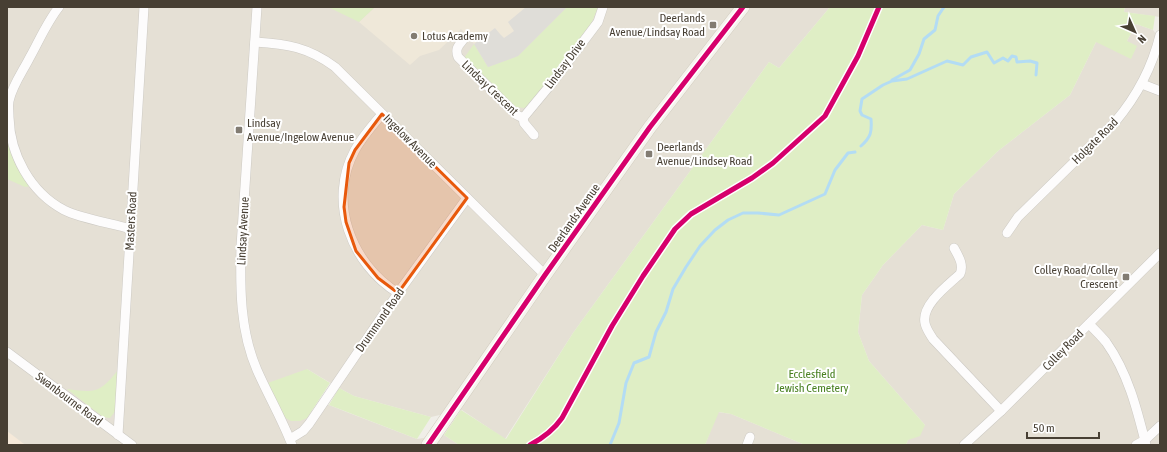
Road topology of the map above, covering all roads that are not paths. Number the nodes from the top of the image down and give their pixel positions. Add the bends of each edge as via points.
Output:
1 (58, 7) edge
2 (144, 7) edge
3 (257, 7) edge
4 (603, 7) edge
5 (740, 8) edge
6 (1160, 35) edge
7 (463, 40) dead end
8 (255, 42) junction
9 (1142, 84) junction
10 (1160, 91) edge
11 (382, 114) junction
12 (523, 118) junction
13 (534, 135) dead end
14 (467, 198) junction
15 (131, 229) junction
16 (1007, 233) dead end
17 (954, 248) dead end
18 (1160, 253) edge
19 (545, 275) junction
20 (398, 293) junction
21 (1089, 324) junction
22 (7, 352) edge
23 (1001, 411) junction
24 (1160, 426) edge
25 (118, 435) junction
26 (291, 442) edge
27 (1145, 442) edge
28 (132, 445) edge
29 (428, 445) edge
30 (964, 445) edge
31 (1136, 445) edge

1 - 15 street via 16,84 9,102 13,144 18,160 41,192 65,211
2 - 15 street, Masters Road
3 - 8 street, Lindsay Avenue
4 - 12 street, Lindsay Drive via 598,22
5 - 19 street, Deerlands Avenue via 650,127
6 - 9 street, Holgate Road
7 - 12 street, Lindsay Crescent via 457,46 458,57
8 - 11 street, Ingelow Avenue via 284,44 325,59
8 - 26 street, Lindsay Avenue via 241,246 242,314 256,369
9 - 10 street
9 - 16 street, Holgate Road via 1126,110 1018,217
11 - 14 street, Ingelow Avenue
11 - 20 street via 355,150 349,163 343,193 344,207 346,222 356,251 378,278
12 - 13 street, Lindsay Crescent via 524,124
14 - 19 street, Ingelow Avenue
14 - 20 street, Drummond Road
15 - 25 street, Masters Road
17 - 23 street via 961,261 960,274 928,306 924,322 933,339
18 - 21 street, Colley Road
19 - 29 street, Deerlands Avenue
20 - 26 street, Drummond Road via 309,424
21 - 23 street, Colley Road
21 - 27 street via 1118,361 1136,404
22 - 25 street, Swanbourne Road
23 - 30 street, Colley Road
24 - 27 street
25 - 28 street, Swanbourne Road
27 - 31 street

